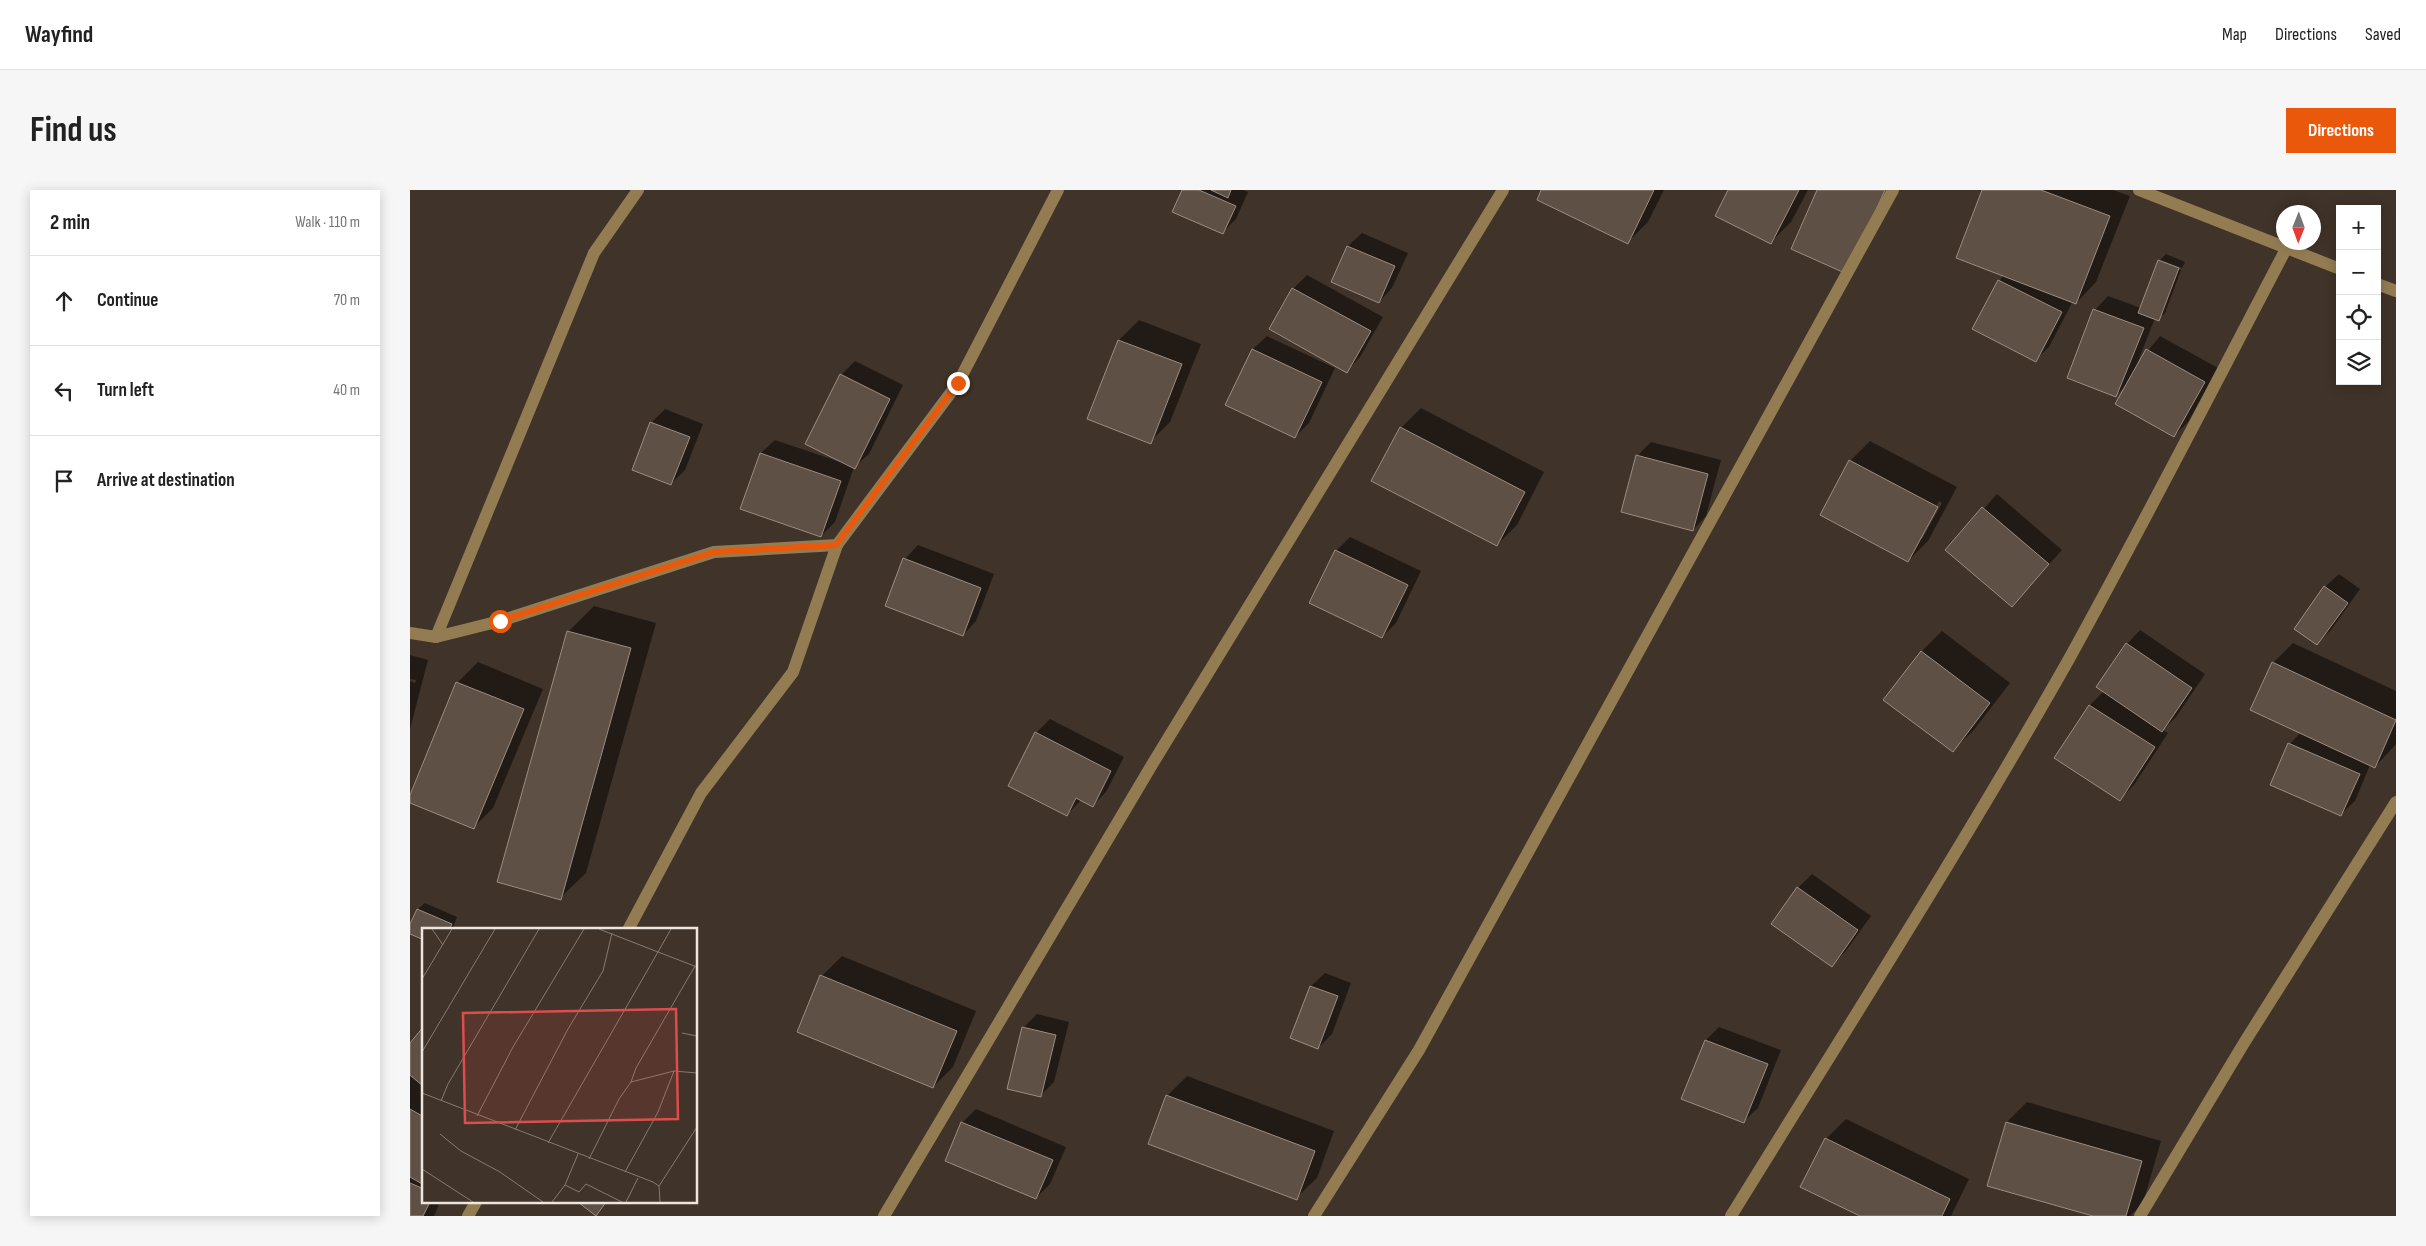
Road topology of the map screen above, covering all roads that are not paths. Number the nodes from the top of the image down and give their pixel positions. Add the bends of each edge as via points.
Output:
1 (638, 190) edge
2 (1058, 190) edge
3 (1503, 190) edge
4 (1894, 190) edge
5 (2138, 190) edge
6 (2276, 243) edge
7 (2285, 250) edge
8 (2295, 250) edge
9 (2336, 266) edge
10 (2381, 285) edge
11 (2396, 291) edge
12 (836, 545) junction
13 (410, 633) edge
14 (436, 637) junction
15 (2396, 802) edge
16 (629, 928) edge
17 (475, 1204) edge
18 (468, 1216) edge
19 (884, 1216) edge
20 (1314, 1216) edge
21 (1731, 1216) edge
22 (2140, 1216) edge

1 - 14 street via 594,253
2 - 12 street via 958,383
3 - 19 street via 1153,763
4 - 20 street via 1419,1050
5 - 6 street
7 - 21 street via 2137,535 2067,661 1936,886
8 - 9 street
10 - 11 street
12 - 14 street via 714,552 500,621
12 - 16 street via 793,672 701,793
13 - 14 street
15 - 22 street via 2244,1043
17 - 18 street

